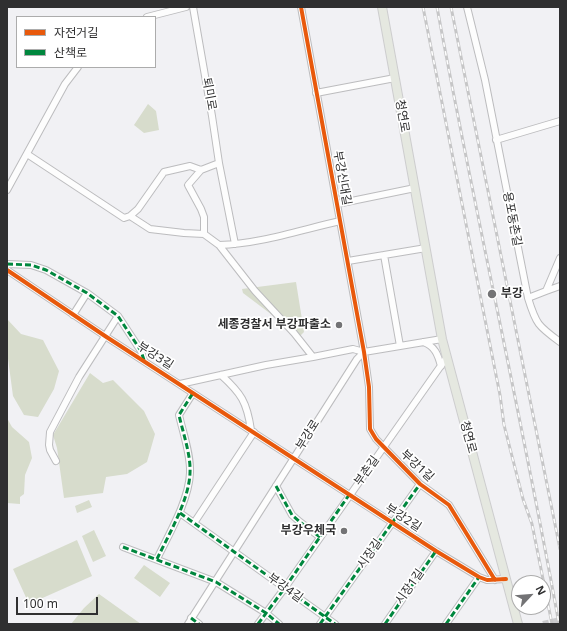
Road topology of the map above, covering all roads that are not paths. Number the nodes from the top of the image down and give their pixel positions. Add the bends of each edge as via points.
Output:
1 (186, 7) edge
2 (193, 7) edge
3 (301, 7) edge
4 (382, 7) edge
5 (467, 7) edge
6 (151, 16) edge
7 (77, 68) edge
8 (395, 78) junction
9 (316, 93) junction
10 (560, 121) edge
11 (496, 140) junction
12 (27, 154) junction
13 (219, 163) junction
14 (201, 170) junction
15 (415, 188) junction
16 (7, 190) edge
17 (337, 204) junction
18 (130, 216) junction
19 (340, 221) junction
20 (204, 234) junction
21 (235, 244) junction
22 (219, 245) junction
23 (426, 248) junction
24 (384, 255) junction
25 (560, 258) edge
26 (348, 261) junction
27 (7, 264) edge
28 (7, 270) edge
29 (560, 286) edge
30 (546, 291) junction
31 (87, 293) junction
32 (528, 298) junction
33 (73, 315) junction
34 (118, 316) junction
35 (105, 336) junction
36 (442, 339) junction
37 (423, 342) junction
38 (560, 342) edge
39 (400, 346) junction
40 (364, 352) junction
41 (447, 356) junction
42 (313, 357) junction
43 (144, 360) junction
44 (441, 366) junction
45 (221, 375) junction
46 (180, 384) junction
47 (193, 393) junction
48 (252, 431) junction
49 (384, 447) junction
50 (294, 458) junction
51 (56, 461) dead end
52 (420, 484) junction
53 (276, 486) junction
54 (349, 495) junction
55 (180, 513) junction
56 (194, 523) junction
57 (392, 523) junction
58 (320, 537) junction
59 (123, 547) dead end
60 (235, 551) junction
61 (436, 551) junction
62 (157, 559) junction
63 (479, 577) junction
64 (506, 579) junction
65 (494, 580) junction
66 (216, 582) junction
67 (284, 588) junction
68 (266, 613) junction
69 (325, 617) junction
70 (190, 621) edge
71 (199, 624) edge
72 (258, 624) edge
73 (279, 624) edge
74 (320, 624) edge
75 (335, 624) edge
76 (385, 624) edge
77 (446, 624) edge
78 (518, 624) edge

1 - 6 street
2 - 13 street, 퇴미로
3 - 9 street, 부강신대길
4 - 8 main road, 청연로
5 - 11 street, 용포동촌길
7 - 12 street via 65,84
8 - 9 street
8 - 15 main road, 청연로
9 - 17 street, 부강신대길
10 - 11 street
11 - 32 street, 용포동촌길
12 - 16 street
12 - 18 street via 124,218
13 - 14 street
13 - 21 street
14 - 18 street via 190,166 164,172 138,209
14 - 20 street via 188,185 204,217
15 - 17 street, 부강신대길
15 - 23 main road, 청연로
17 - 19 street, 부강신대길
18 - 20 street via 150,229
19 - 21 street, 부강신대길
19 - 26 street, 부강신대길
20 - 22 street
21 - 22 street, 부강신대길
22 - 42 street
23 - 24 street
23 - 36 main road, 청연로
24 - 26 street
24 - 39 street
25 - 30 street
26 - 40 street, 부강신대길
27 - 31 street, 부강3길 via 31,265 46,270
28 - 33 street, 부강3길
29 - 30 street
30 - 32 street
31 - 33 street
31 - 34 street, 부강3길
32 - 38 street, 용포동촌길 via 534,317 542,329
33 - 35 street, 부강3길
34 - 35 street
34 - 43 street, 부강3길
35 - 43 street, 부강3길
35 - 51 street via 78,377 50,432 50,450
36 - 37 street
36 - 41 main road, 청연로
37 - 39 street
37 - 44 street via 429,344 439,356
39 - 40 street
40 - 42 street via 353,349
40 - 49 street, 부강1길 via 369,387 370,429
40 - 50 street, 부강로
41 - 44 street, 부촌길
41 - 64 main road, 청연로
42 - 45 street, 부강3길
43 - 46 street, 부강3길
44 - 49 street, 부촌길
45 - 46 street, 부강3길
45 - 48 street via 241,397 247,409
46 - 47 street, 부강3길
47 - 48 street, 부강3길
47 - 55 street via 179,415 190,464 188,487
48 - 50 street, 부강3길
48 - 56 street
49 - 52 street, 부강1길
49 - 54 street, 부촌길
50 - 53 street, 부강로
50 - 54 street, 부강2길
52 - 57 street, 시장길
52 - 65 street, 부강1길 via 449,505
53 - 58 street via 292,515
53 - 60 street, 부강로
54 - 57 street, 부강2길
54 - 58 street, 부촌길
55 - 56 street
55 - 62 street
56 - 60 street
57 - 61 street, 부강2길
57 - 69 street, 시장길
58 - 67 street, 부촌길
59 - 62 street
60 - 66 street, 부강로
60 - 67 street, 부강4길
61 - 63 street, 부강2길
61 - 76 street, 시장1길
62 - 66 street
63 - 65 street, 부강2길
63 - 77 street
64 - 65 street, 부강2길
64 - 78 main road, 청연로
66 - 68 street
66 - 70 street, 부강로
67 - 68 street, 부촌길
67 - 69 street, 부강4길
68 - 72 street, 부촌길
68 - 73 street
69 - 74 street, 시장길
69 - 75 street, 부강4길
70 - 71 street

